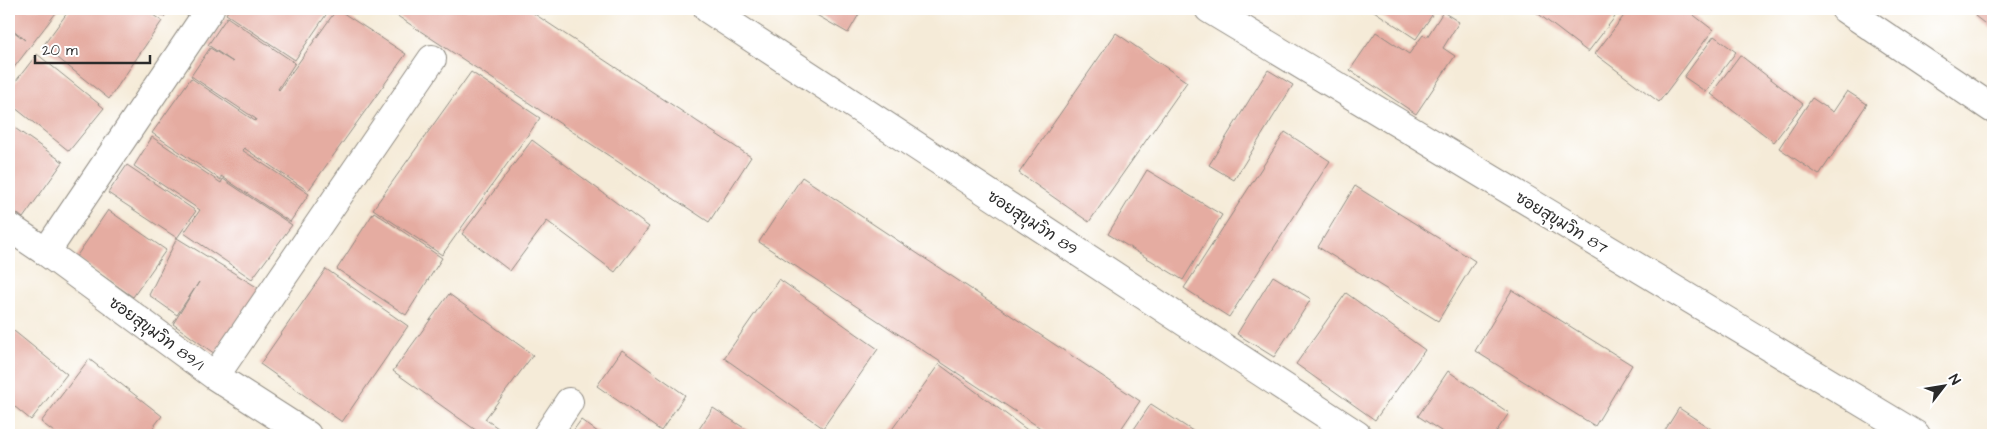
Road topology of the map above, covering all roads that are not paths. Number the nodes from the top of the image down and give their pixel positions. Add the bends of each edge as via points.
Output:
1 (210, 9) edge
2 (708, 9) edge
3 (1209, 9) edge
4 (1845, 9) edge
5 (432, 59) dead end
6 (1993, 110) edge
7 (9, 227) edge
8 (46, 252) junction
9 (215, 376) junction
10 (569, 402) dead end
11 (1352, 434) edge
12 (307, 435) edge
13 (546, 435) edge
14 (1916, 435) edge

1 - 8 street
2 - 11 street, ซอยสุขุมวิท 89
3 - 14 street, ซอยสุขุมวิท 87
4 - 6 street
5 - 9 street
7 - 8 street, ซอยสุขุมวิท 89/1
8 - 9 street, ซอยสุขุมวิท 89/1
9 - 12 street, ซอยสุขุมวิท 89/1
10 - 13 street

